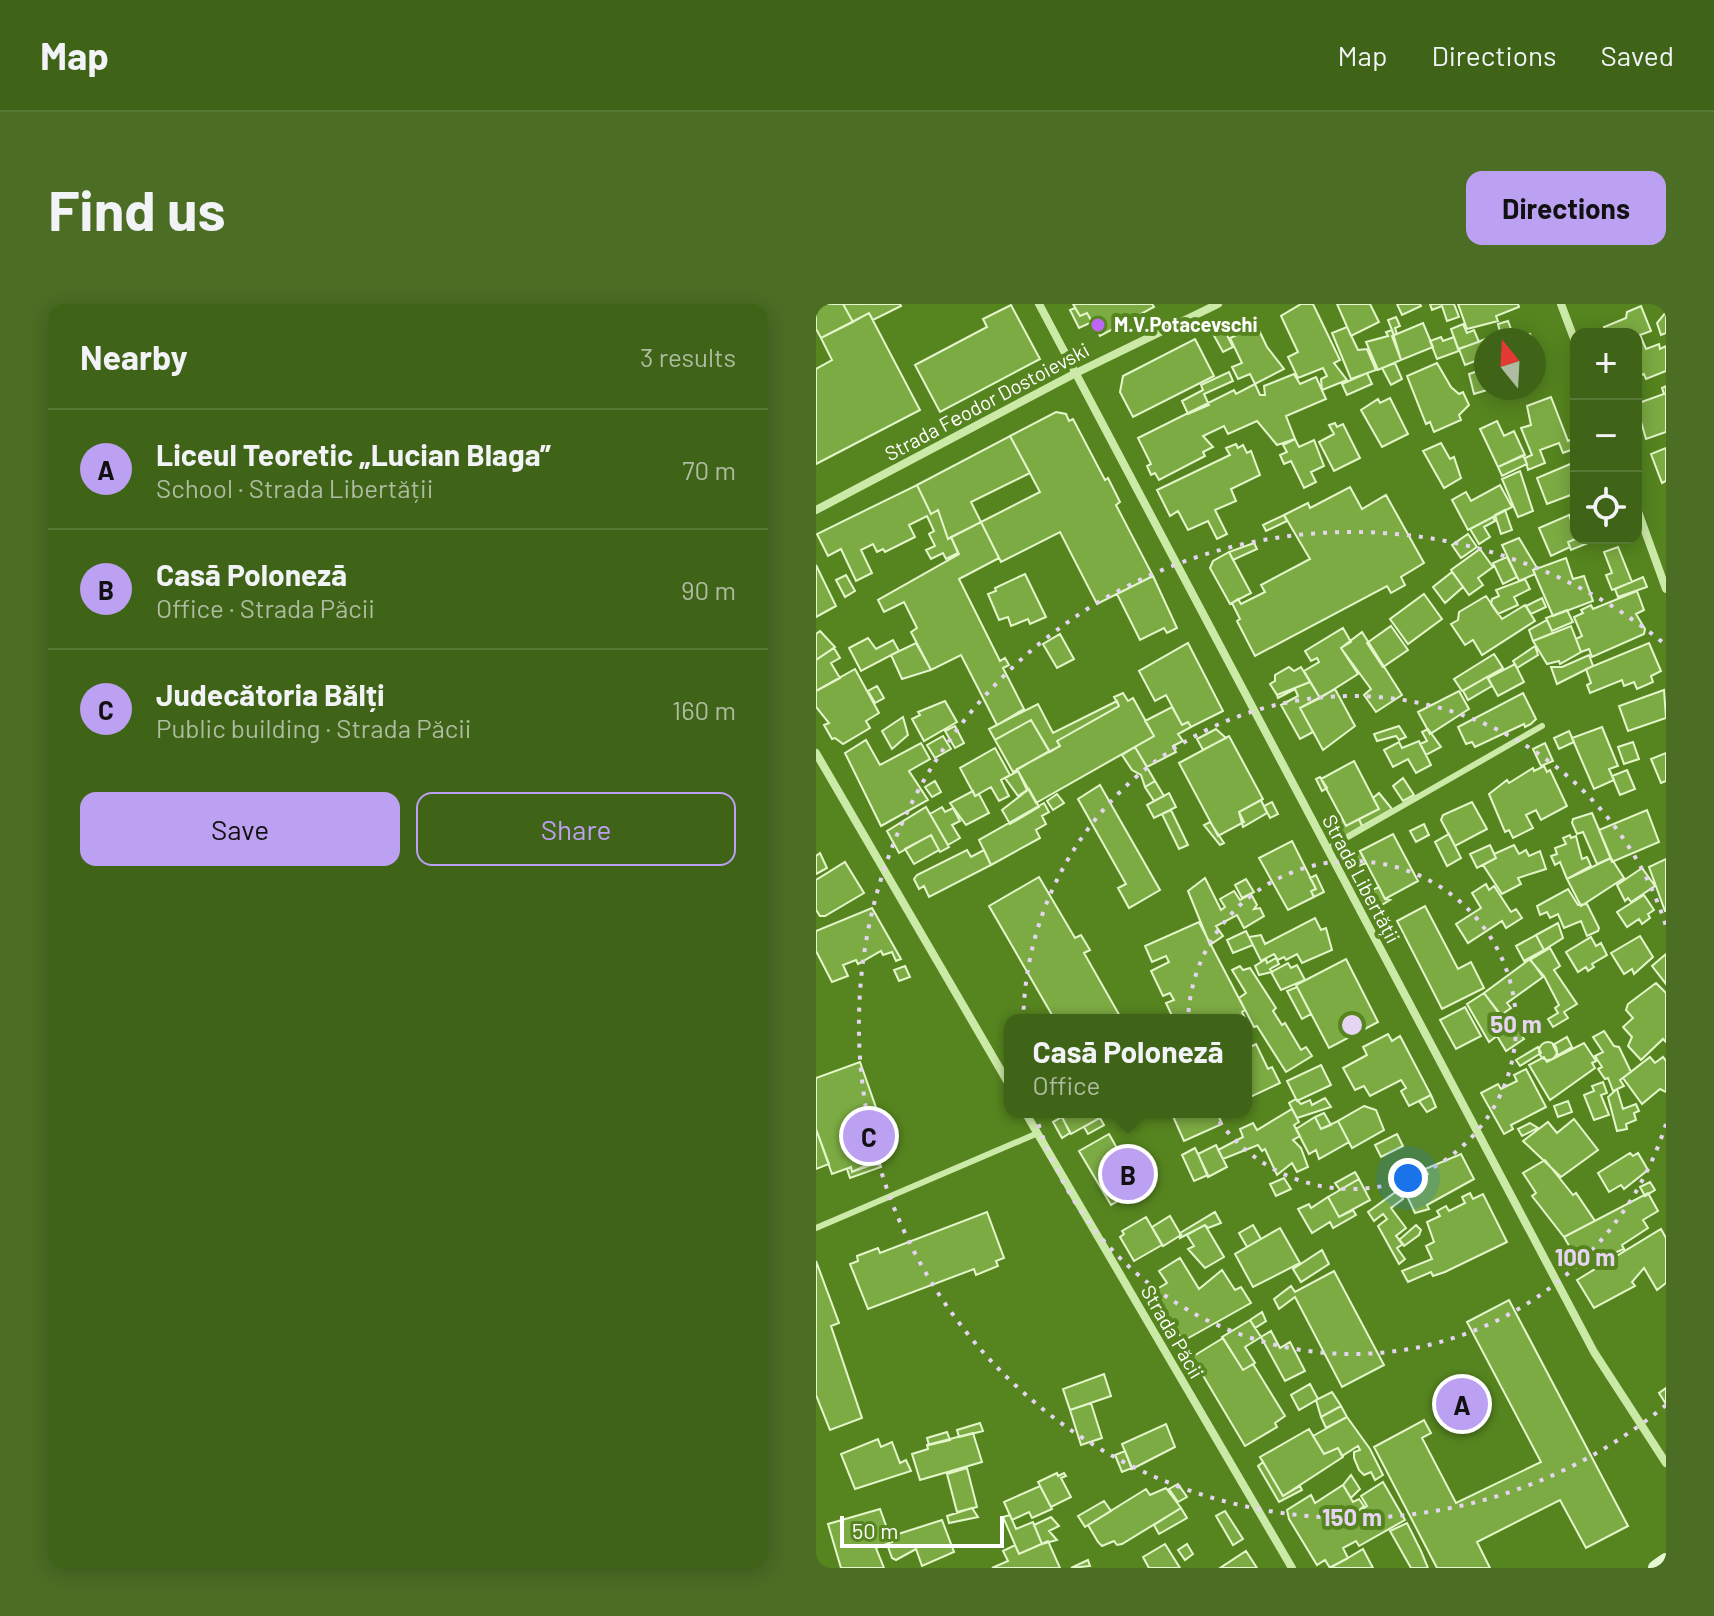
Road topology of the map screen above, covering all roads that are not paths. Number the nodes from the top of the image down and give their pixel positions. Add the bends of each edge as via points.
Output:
1 (1039, 304) edge
2 (1218, 304) edge
3 (1561, 304) edge
4 (1570, 328) edge
5 (1074, 374) junction
6 (816, 510) edge
7 (1642, 523) edge
8 (1666, 589) edge
9 (1542, 726) dead end
10 (816, 753) edge
11 (1327, 849) junction
12 (1004, 1076) edge
13 (1029, 1118) edge
14 (1038, 1133) junction
15 (816, 1228) edge
16 (1666, 1463) edge
17 (1666, 1561) edge
18 (1292, 1568) edge
19 (1656, 1568) edge

1 - 5 street, Strada Libertății
2 - 5 street, Strada Fеodor Dostoievski
3 - 4 street
5 - 6 street, Strada Fеodor Dostoievski
5 - 11 street, Strada Libertății
7 - 8 street
9 - 11 lane
10 - 12 street
11 - 16 street, Strada Libertății via 1594,1352
13 - 14 street, Strada Păcii
14 - 15 lane
14 - 18 street, Strada Păcii
17 - 19 street

